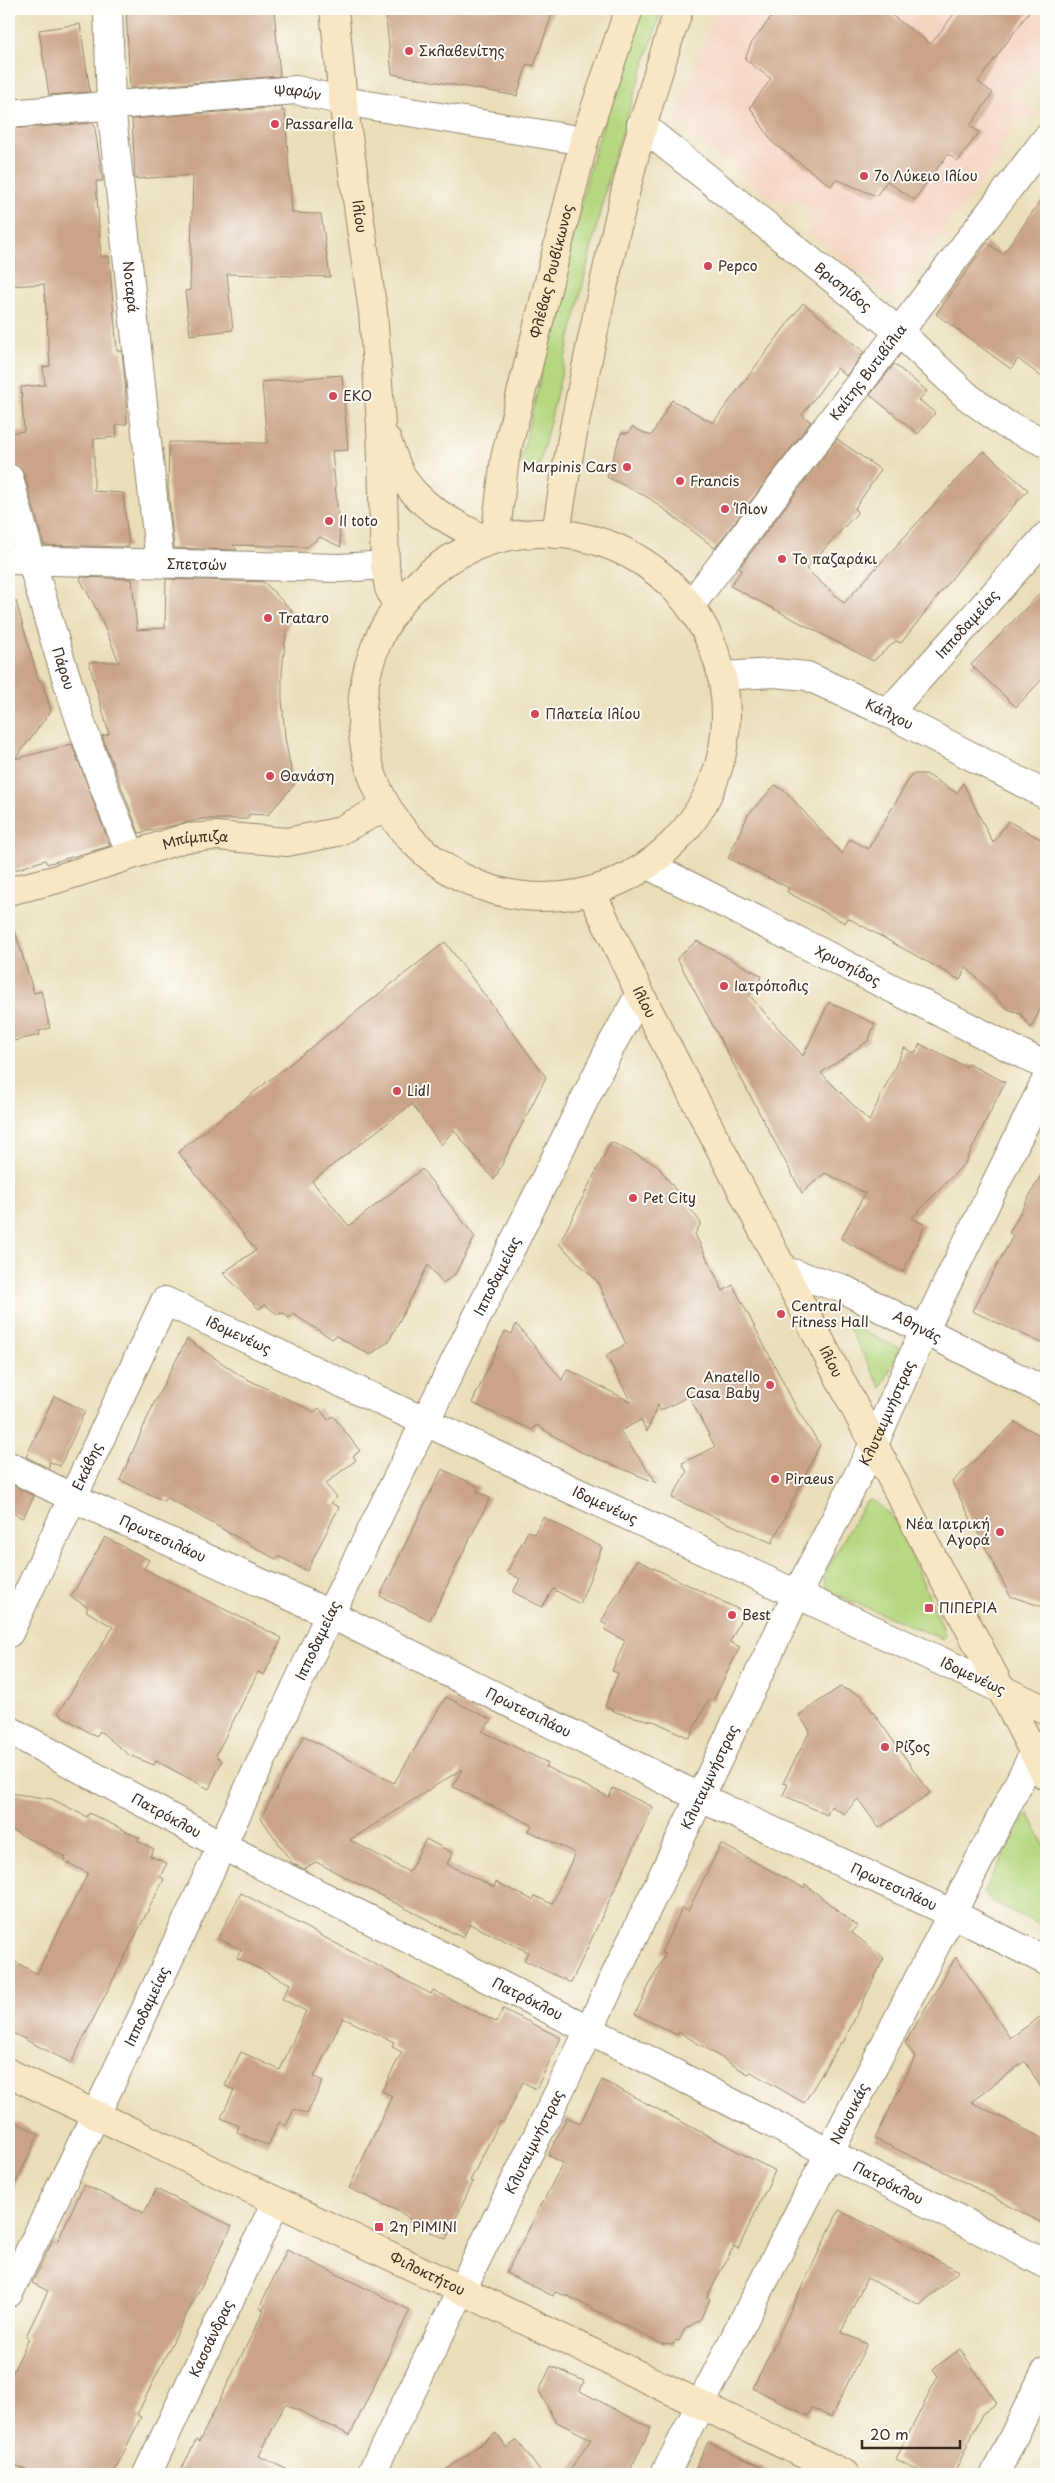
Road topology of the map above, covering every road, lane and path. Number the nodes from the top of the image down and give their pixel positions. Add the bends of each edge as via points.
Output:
1 (108, 9) edge
2 (334, 9) edge
3 (629, 9) edge
4 (679, 9) edge
5 (343, 101) junction
6 (111, 104) junction
7 (9, 114) edge
8 (641, 124) junction
9 (1046, 139) edge
10 (584, 141) junction
11 (898, 331) junction
12 (381, 425) junction
13 (1046, 443) edge
14 (9, 478) edge
15 (556, 534) junction
16 (1046, 536) edge
17 (491, 540) junction
18 (20, 560) edge
19 (160, 563) junction
20 (385, 566) junction
21 (398, 606) junction
22 (690, 606) junction
23 (722, 676) junction
24 (888, 714) junction
25 (1046, 795) edge
26 (382, 809) junction
27 (131, 854) junction
28 (648, 865) junction
29 (9, 891) edge
30 (592, 893) junction
31 (640, 994) junction
32 (1046, 1066) edge
33 (1046, 1080) edge
34 (785, 1271) junction
35 (165, 1301) joint
36 (924, 1331) junction
37 (1046, 1392) edge
38 (425, 1420) junction
39 (873, 1446) junction
40 (9, 1466) edge
41 (73, 1498) junction
42 (797, 1594) junction
43 (330, 1614) junction
44 (9, 1633) edge
45 (1001, 1690) junction
46 (1046, 1708) edge
47 (9, 1730) edge
48 (1040, 1764) edge
49 (699, 1797) junction
50 (221, 1846) junction
51 (951, 1913) junction
52 (1046, 1961) edge
53 (588, 2029) junction
54 (9, 2073) edge
55 (95, 2114) junction
56 (828, 2153) junction
57 (276, 2202) junction
58 (1046, 2264) edge
59 (460, 2290) junction
60 (9, 2293) edge
61 (1046, 2371) edge
62 (700, 2404) junction
63 (147, 2474) edge
64 (371, 2474) edge
65 (665, 2474) edge
66 (845, 2474) edge
67 (994, 2474) edge

1 - 6 street, Νοταρά
2 - 5 main road, Ιλίου
3 - 10 main road, Φλέβας Ρουβίκωνος
4 - 8 main road
5 - 6 street, Ψαρών via 296,90
5 - 10 street, Ψαρών
5 - 12 main road, Ιλίου via 373,312
6 - 7 street, Ψαρών
6 - 19 street, Νοταρά
8 - 11 street, Βρισηίδος
8 - 15 main road via 568,449
9 - 11 street, Καίτης Βυτιβίλια
10 - 17 main road, Φλέβας Ρουβίκωνος via 505,458
11 - 13 street, Βρισηίδος via 968,397 1005,424
11 - 22 street, Καίτης Βυτιβίλια
12 - 17 main road, Ιλίου via 400,473 415,493 440,516
12 - 20 main road, Ιλίου
14 - 18 street, Πάρου
15 - 17 main road via 534,533
15 - 22 main road via 581,537 631,555 673,586
16 - 24 street, Ιπποδαμείας
17 - 21 main road via 440,565
18 - 19 street, Σπετσών
18 - 27 street, Πάρου via 102,788
19 - 20 street, Σπετσών via 340,568
20 - 21 main road, Ιλίου via 389,588
21 - 26 main road via 379,638 367,672 362,707 364,743
22 - 23 main road via 708,639
23 - 24 street, Κάλχου via 774,673 807,676
23 - 28 main road via 726,724 720,766 704,804 680,838
24 - 25 street, Κάλχου
26 - 27 main road, Μπίμπιζα via 337,832 287,842 217,836 185,838
26 - 30 main road via 438,863 470,881 504,893 539,898
27 - 29 main road, Μπίμπιζα via 54,880
28 - 30 main road
28 - 32 street, Χρυσηίδος
30 - 31 main road, Ιλίου
31 - 34 main road, Ιλίου
31 - 38 street, Ιπποδαμείας
33 - 36 street, Κλυταιμνήστρας
34 - 36 street, Αθηνάς via 841,1288
34 - 39 main road, Ιλίου
35 - 38 street, Ιδομενέως
35 - 41 street, Εκάβης
36 - 37 street, Αθηνάς
36 - 39 street, Κλυταιμνήστρας
38 - 42 street, Ιδομενέως
38 - 43 street, Ιπποδαμείας
39 - 42 street, Κλυταιμνήστρας
39 - 45 main road, Ιλίου
40 - 41 street, Πρωτεσιλάου
41 - 43 street, Πρωτεσιλάου
41 - 44 street, Εκάβης
42 - 45 street, Ιδομενέως
42 - 49 street, Κλυταιμνήστρας
43 - 49 street, Πρωτεσιλάου
43 - 50 street, Ιπποδαμείας
45 - 46 main road, Ιδομενέως
45 - 48 main road, Ιλίου
47 - 50 street, Πατρόκλου
48 - 51 street, Ναυσικάς
49 - 51 street, Πρωτεσιλάου
49 - 53 street, Κλυταιμνήστρας
50 - 53 street, Πατρόκλου
50 - 55 street, Ιπποδαμείας
51 - 52 street, Πρωτεσιλάου
51 - 56 street, Ναυσικάς
53 - 56 street, Πατρόκλου
53 - 59 street, Κλυταιμνήστρας
54 - 55 main road, Φιλοκτήτου
55 - 57 main road, Φιλοκτήτου
55 - 60 street, Ιπποδαμείας
56 - 58 street, Πατρόκλου
56 - 62 street, Ναυσικάς
57 - 59 main road, Φιλοκτήτου
57 - 63 street, Κασσάνδρας
59 - 62 main road, Φιλοκτήτου
59 - 64 street, Κλυταιμνήστρας
61 - 67 street
62 - 65 street, Ναυσικάς
62 - 66 main road, Φιλοκτήτου

